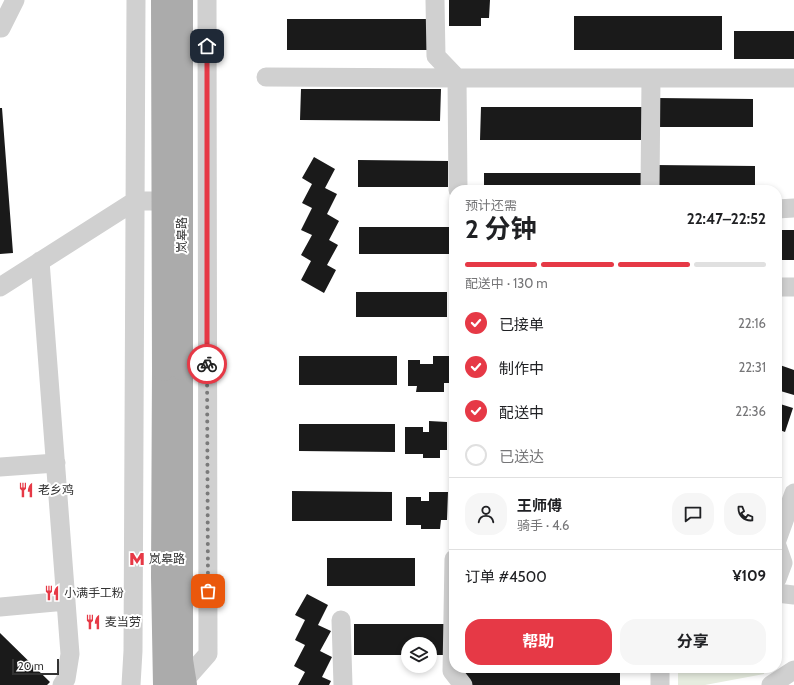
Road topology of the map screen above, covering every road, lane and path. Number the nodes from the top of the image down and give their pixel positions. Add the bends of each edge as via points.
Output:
1 (15, 0) edge
2 (136, 0) edge
3 (162, 0) edge
4 (182, 0) edge
5 (207, 0) edge
6 (436, 0) edge
7 (0, 28) edge
8 (266, 77) dead end
9 (457, 78) junction
10 (651, 78) junction
11 (794, 78) edge
12 (458, 185) edge
13 (650, 185) edge
14 (135, 200) junction
15 (207, 201) junction
16 (794, 208) edge
17 (782, 209) edge
18 (40, 261) junction
19 (0, 287) edge
20 (782, 287) edge
21 (794, 288) edge
22 (172, 370) junction
23 (56, 463) junction
24 (0, 467) edge
25 (794, 492) edge
26 (782, 526) edge
27 (782, 594) edge
28 (794, 595) edge
29 (66, 601) junction
30 (0, 607) edge
31 (342, 620) dead end
32 (794, 670) edge
33 (454, 673) edge
34 (660, 673) edge
35 (174, 680) edge
36 (62, 685) edge
37 (131, 685) edge
38 (343, 685) edge
39 (463, 685) edge
40 (660, 685) edge
41 (770, 685) edge

1 - 7 street
2 - 14 street
3 - 22 main road, 岚皋路, bridge
4 - 22 main road, 岚皋路, bridge
5 - 15 street
6 - 9 street via 436,56
8 - 9 street
9 - 10 street
9 - 12 street
10 - 11 street
10 - 13 street
14 - 15 street
14 - 18 street
14 - 37 street
15 - 35 street via 208,654
16 - 17 street
18 - 19 street
18 - 23 street
20 - 21 street
22 - 35 main road, 岚皋路
23 - 24 street
23 - 29 street
25 - 26 street
27 - 28 street
29 - 30 street
29 - 36 street via 70,654 66,679
31 - 38 street
32 - 41 street
33 - 39 street
34 - 40 street

